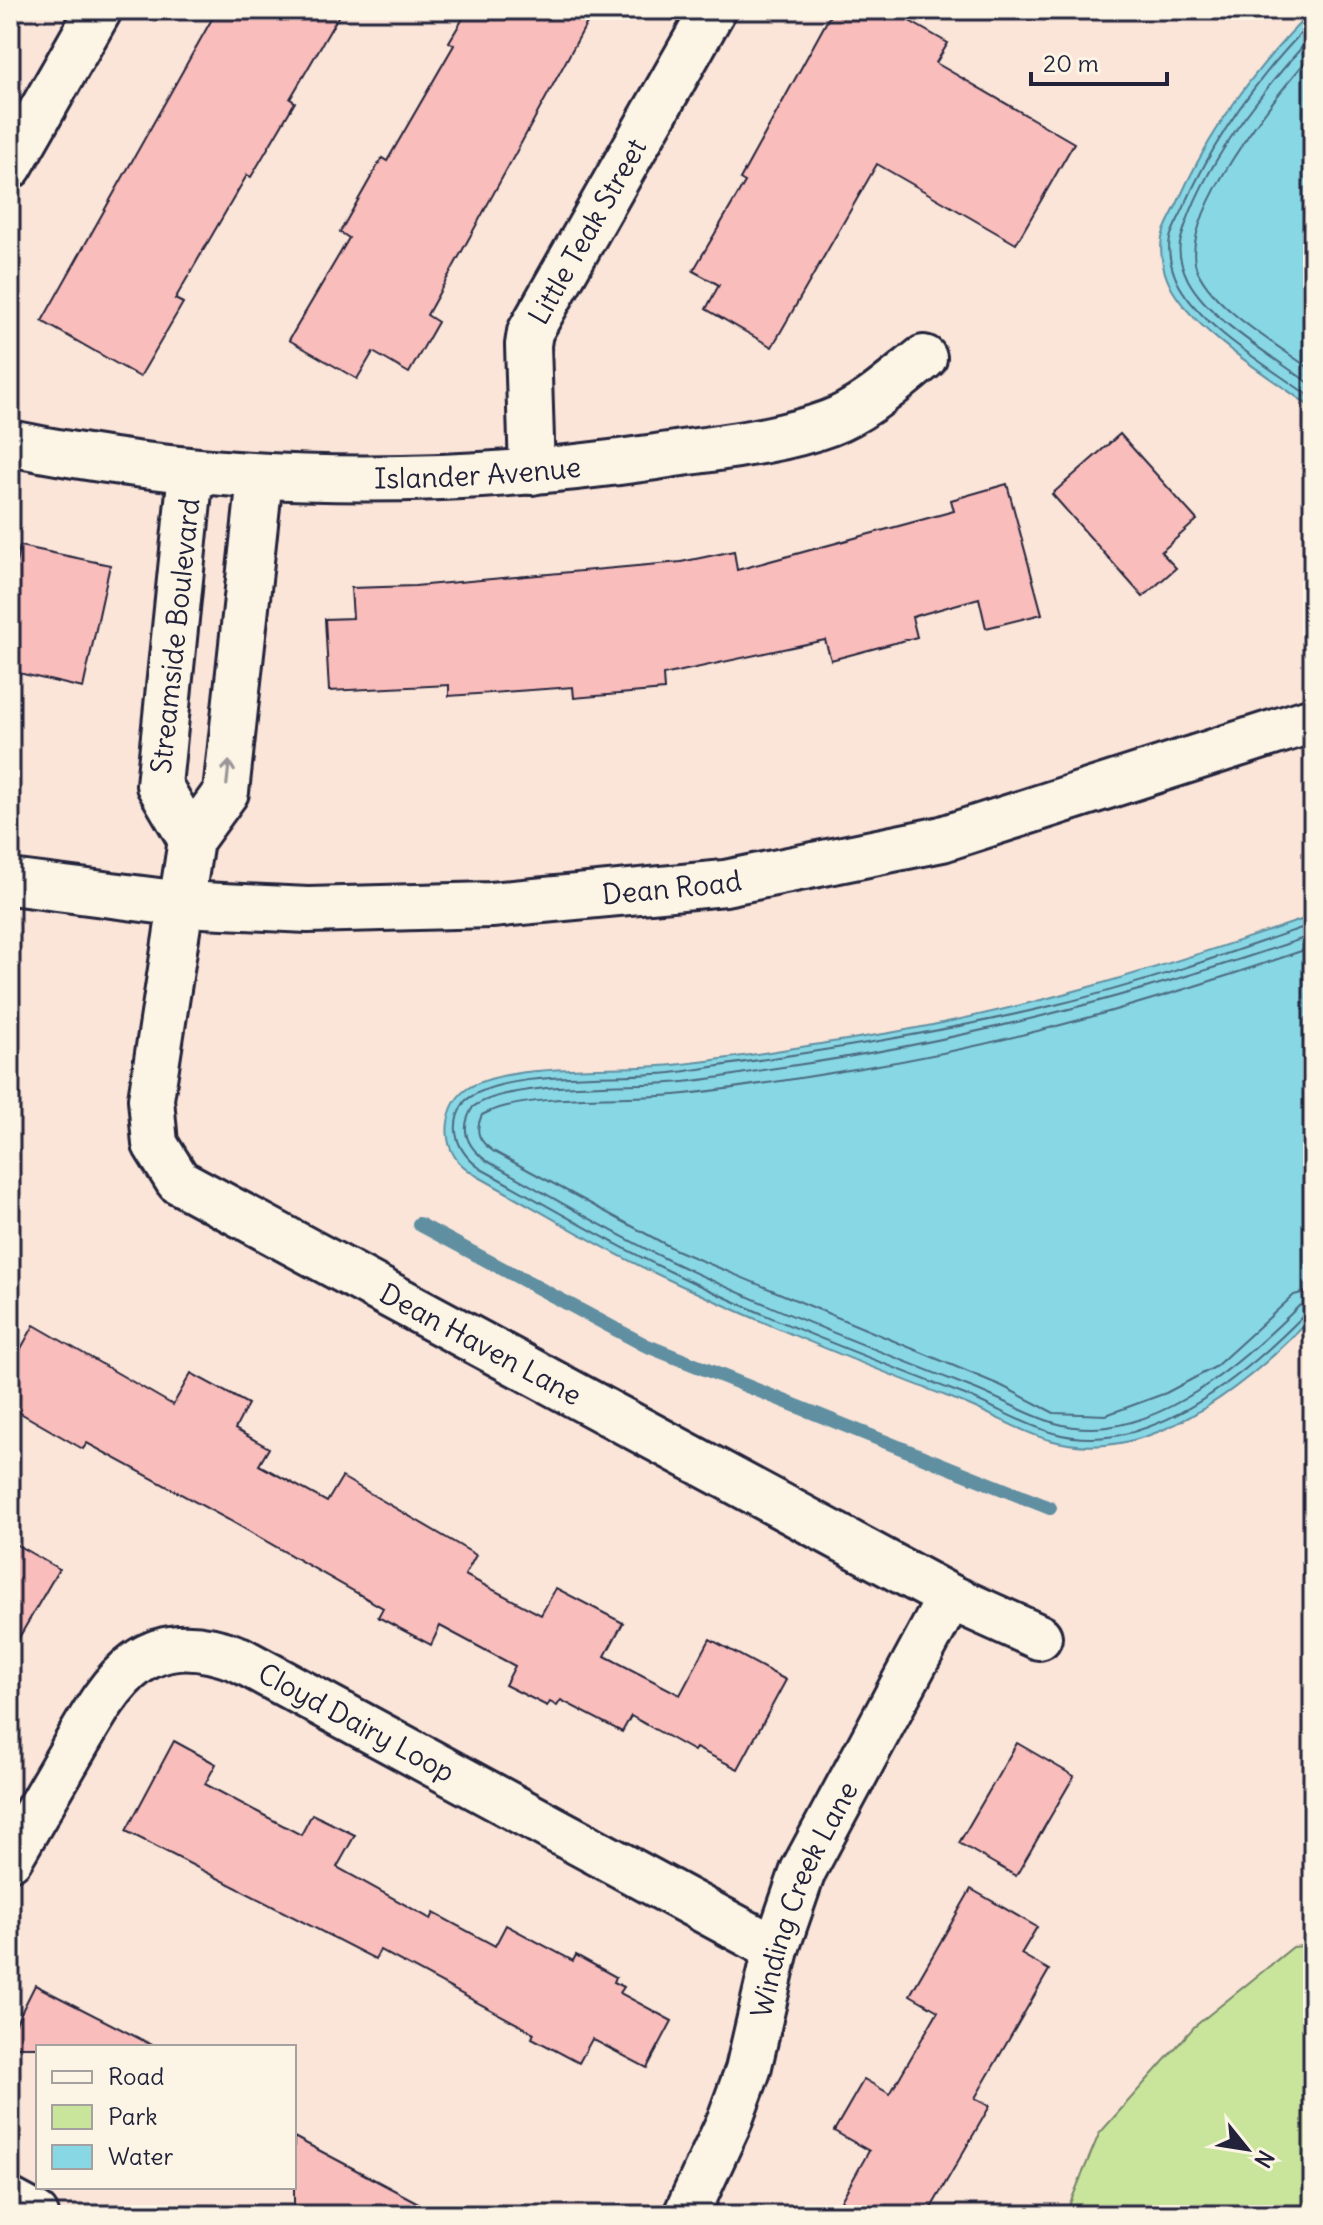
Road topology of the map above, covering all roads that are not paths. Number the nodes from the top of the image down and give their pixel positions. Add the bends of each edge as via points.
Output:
1 (99, 10) edge
2 (713, 10) edge
3 (10, 166) edge
4 (924, 358) dead end
5 (10, 443) edge
6 (191, 472) junction
7 (532, 472) junction
8 (260, 478) junction
9 (1313, 720) edge
10 (191, 840) junction
11 (10, 882) edge
12 (182, 904) junction
13 (950, 1597) junction
14 (1039, 1637) dead end
15 (10, 1858) edge
16 (776, 1949) junction
17 (10, 2201) edge
18 (36, 2215) edge
19 (686, 2215) edge

1 - 3 street
2 - 7 street, Little Teak Street via 530,332
4 - 7 street, Islander Avenue via 853,411 826,424 691,451
5 - 6 street, Islander Avenue
6 - 8 street, Islander Avenue
6 - 10 street, Streamside Boulevard via 159,785
7 - 8 street, Islander Avenue
10 -> 8 street via 226,792
9 - 12 street, Dean Road via 942,839 725,883 476,906 308,910
10 - 12 street
11 - 12 street, Dean Road
12 - 13 street, Dean Haven Lane via 151,1099 155,1144 178,1181
13 - 14 street, Dean Haven Lane
13 - 16 street, Winding Creek Lane via 808,1860
15 - 16 street, Cloyd Dairy Loop via 118,1677 158,1652 203,1648 239,1659
16 - 19 street, Winding Creek Lane via 748,2070
17 - 18 street

